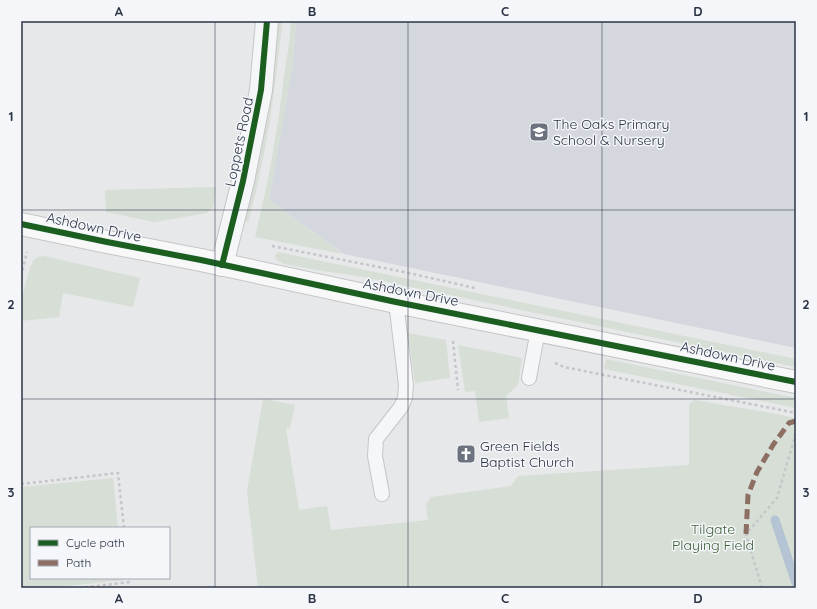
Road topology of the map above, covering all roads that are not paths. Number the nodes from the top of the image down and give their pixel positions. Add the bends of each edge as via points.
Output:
1 (267, 21) edge
2 (21, 224) edge
3 (222, 265) junction
4 (396, 302) junction
5 (538, 330) junction
6 (529, 378) dead end
7 (796, 382) edge
8 (382, 494) dead end

1 - 3 street, Loppets Road via 261,90 243,181
2 - 3 street, Ashdown Drive
3 - 4 street, Ashdown Drive
4 - 5 street, Ashdown Drive
4 - 8 lane via 406,385 405,398 400,407 376,439 375,456
5 - 6 lane
5 - 7 street, Ashdown Drive

